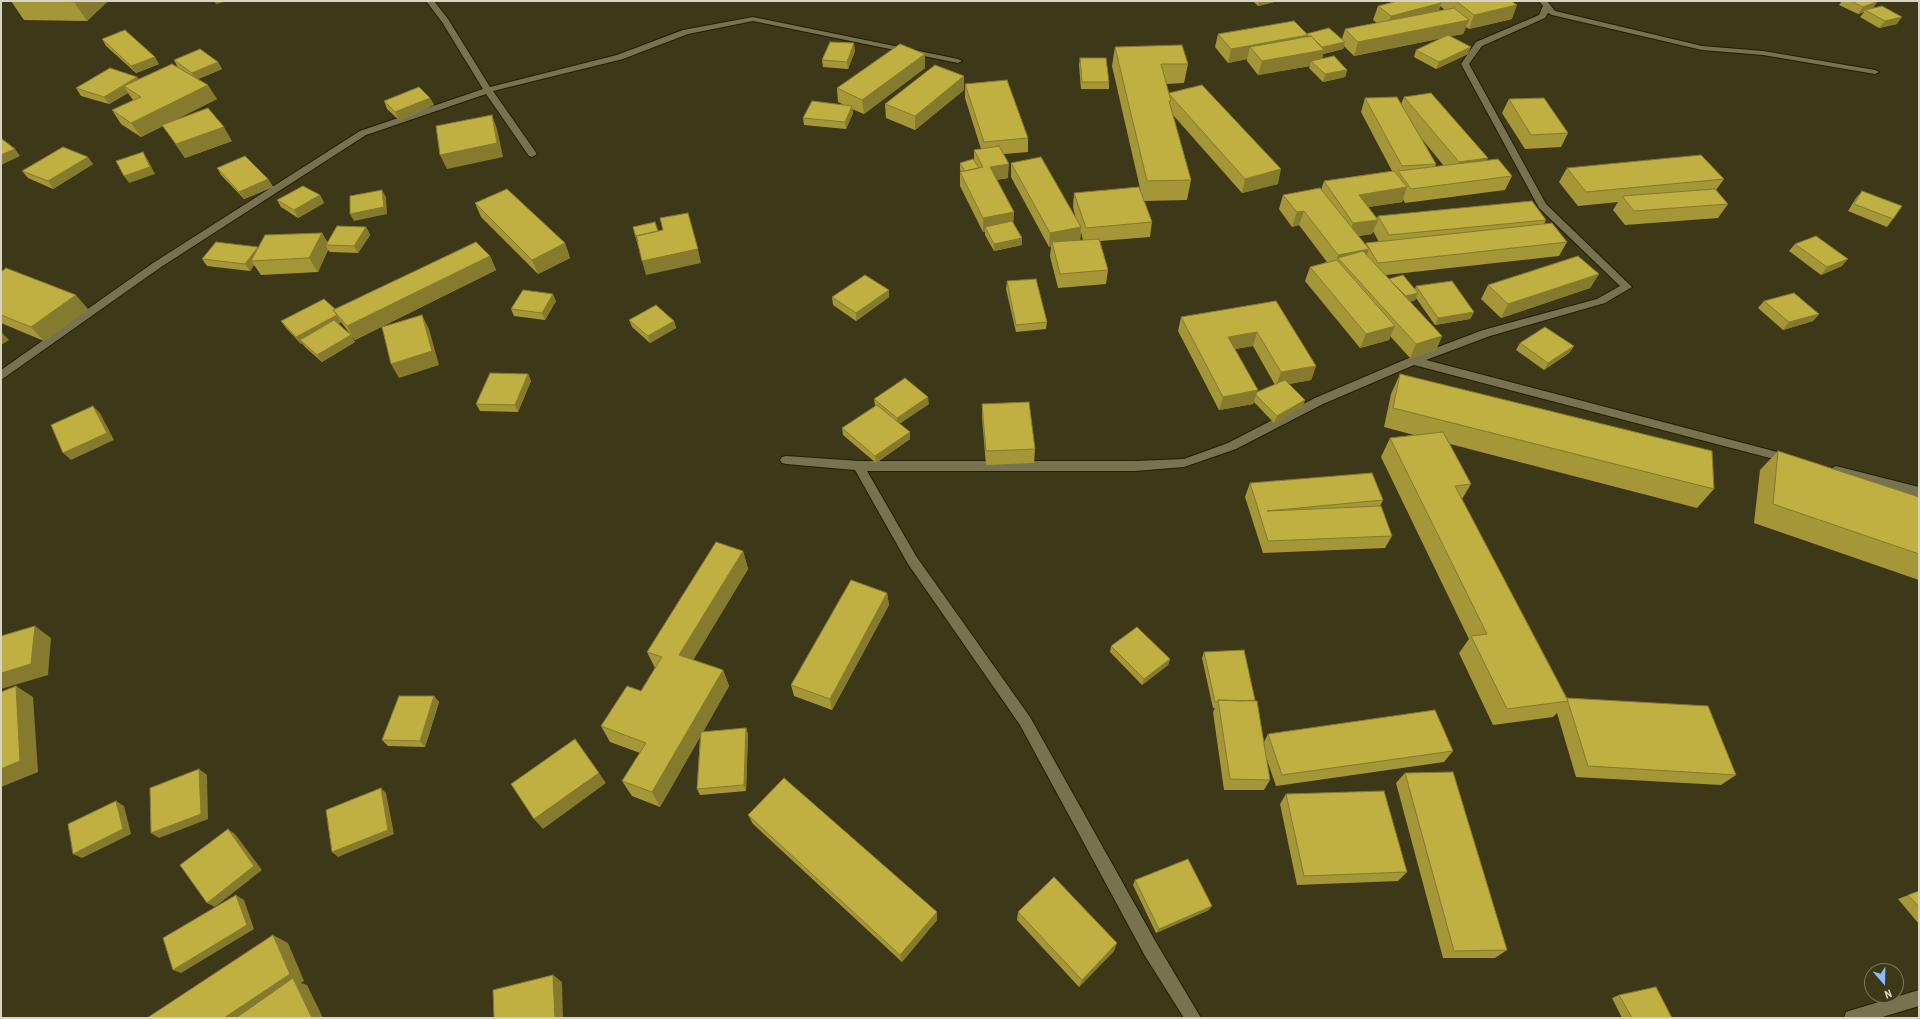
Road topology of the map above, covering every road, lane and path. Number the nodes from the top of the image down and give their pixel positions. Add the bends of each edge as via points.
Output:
1 (430, 1) edge
2 (1545, 4) edge
3 (958, 61) dead end
4 (1875, 72) dead end
5 (488, 90) junction
6 (532, 154) dead end
7 (1413, 361) junction
8 (1, 376) edge
9 (786, 460) dead end
10 (1796, 460) edge
11 (859, 466) junction
12 (1827, 468) edge
13 (1919, 492) edge
14 (1919, 998) edge
15 (1193, 1018) edge
16 (1852, 1018) edge

1 - 5 street
2 - 4 street via 1552,13 1702,48 1763,53
2 - 7 street via 1542,16 1479,44 1465,64 1542,206 1627,287 1601,301 1487,333
3 - 5 street via 753,19 686,32 620,57
5 - 6 street
5 - 8 street via 363,133 157,265
7 - 10 street
7 - 11 street via 1319,400 1232,446 1184,463 1135,466
9 - 11 street
11 - 15 street via 912,560 1025,721 1151,950
12 - 13 street
14 - 16 street

